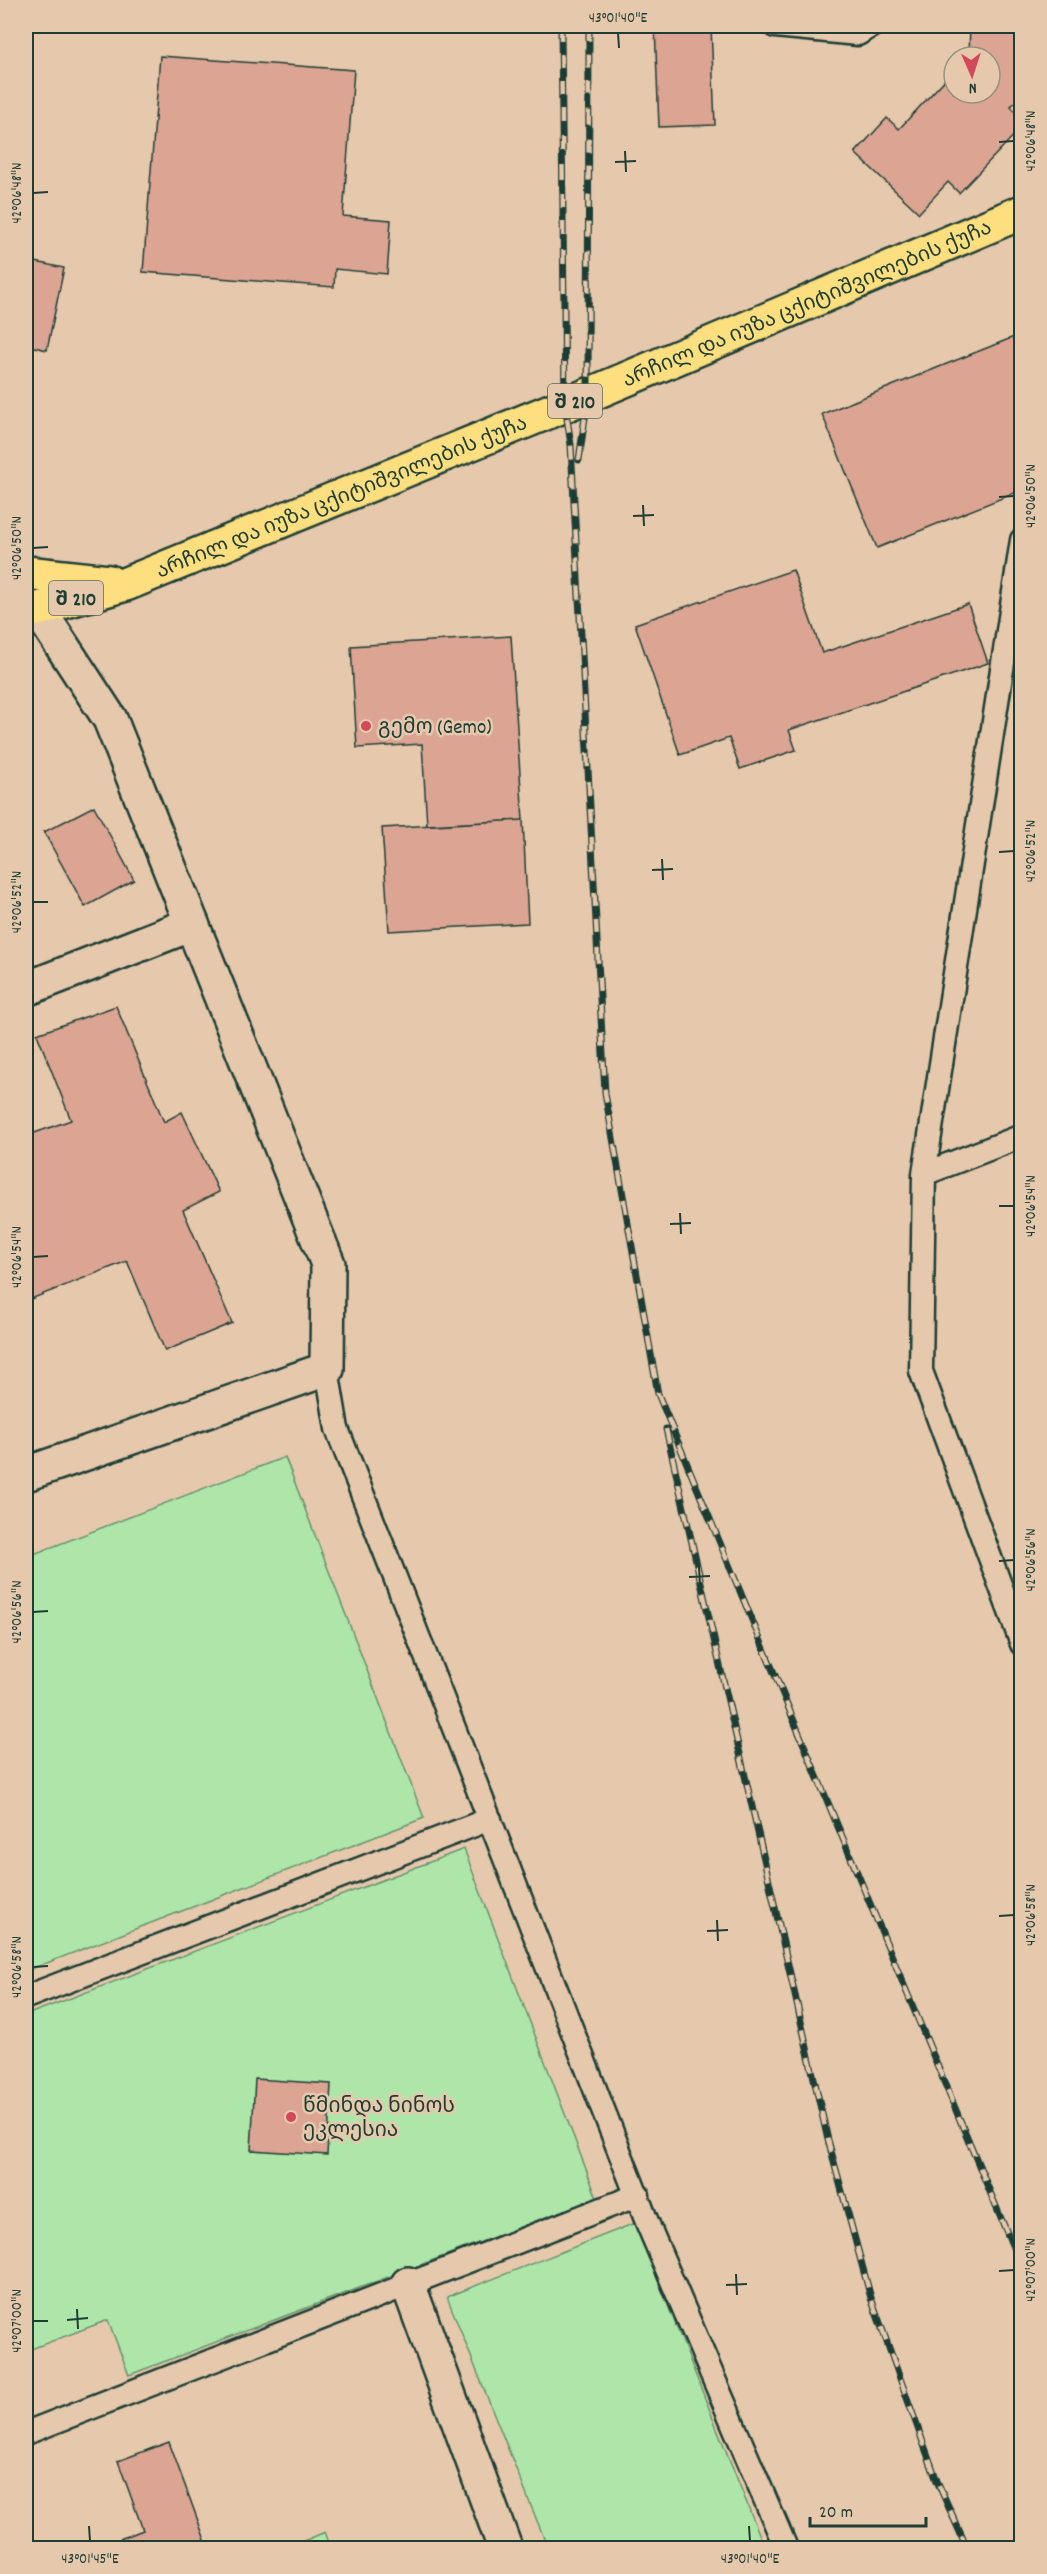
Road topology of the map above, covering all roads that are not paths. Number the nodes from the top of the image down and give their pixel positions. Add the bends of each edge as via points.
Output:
1 (775, 26) edge
2 (871, 26) edge
3 (1022, 212) edge
4 (1022, 540) edge
5 (26, 573) edge
6 (126, 584) junction
7 (32, 609) edge
8 (192, 924) junction
9 (26, 989) edge
10 (1022, 1136) edge
11 (924, 1174) junction
12 (327, 1369) junction
13 (26, 1474) edge
14 (1022, 1644) edge
15 (490, 1819) junction
16 (26, 1997) edge
17 (638, 2195) junction
18 (408, 2284) junction
19 (26, 2433) edge
20 (505, 2548) edge
21 (786, 2548) edge

1 - 2 lane via 858,34
3 - 6 main road, არჩილ და იუზა ცქიტიშვილების ქუჩა / შ 210 via 580,399
4 - 11 lane
5 - 6 main road, არჩილ და იუზა ცქიტიშვილების ქუჩა / შ 210
6 - 7 main road, არჩილ და იუზა ცქიტიშვილების ქუჩა / შ 210
7 - 8 street via 110,719
8 - 9 street
8 - 12 street via 328,1264
10 - 11 lane
11 - 14 lane via 921,1371
12 - 13 street
12 - 15 lane via 337,1429
15 - 16 lane
15 - 17 lane
17 - 18 lane
17 - 21 lane
18 - 19 lane
18 - 20 street

